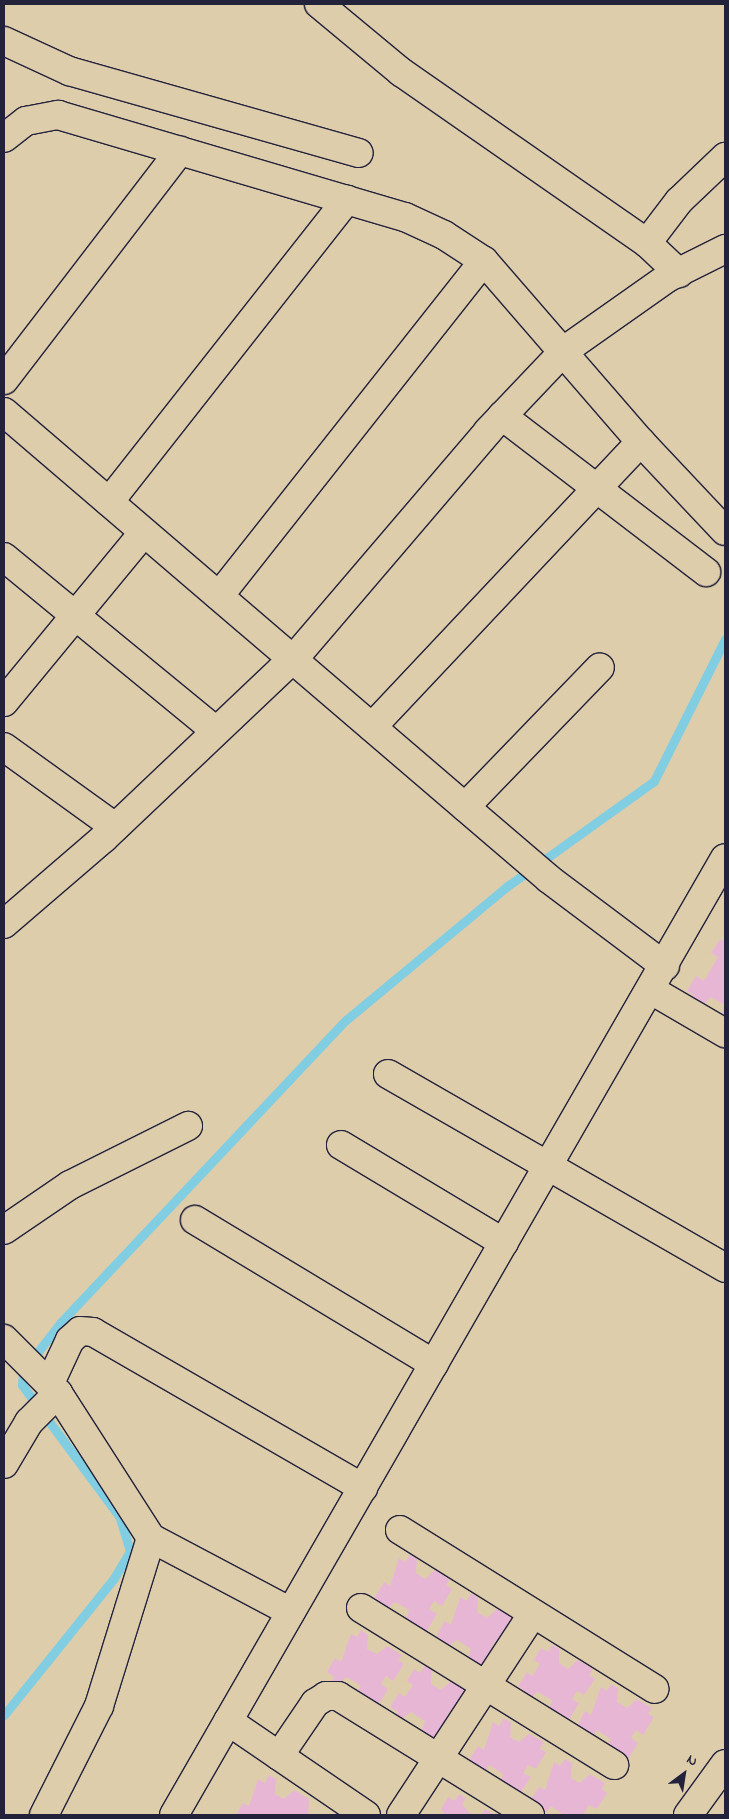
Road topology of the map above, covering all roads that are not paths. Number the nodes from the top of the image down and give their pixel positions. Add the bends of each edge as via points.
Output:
1 (319, 4) edge
2 (4, 41) edge
3 (4, 138) edge
4 (180, 151) junction
5 (359, 153) dead end
6 (722, 166) edge
7 (347, 200) junction
8 (647, 243) junction
9 (725, 249) edge
10 (484, 261) junction
11 (679, 272) junction
12 (565, 350) junction
13 (4, 380) edge
14 (4, 412) edge
15 (502, 416) junction
16 (641, 442) junction
17 (597, 489) junction
18 (109, 502) junction
19 (725, 531) edge
20 (144, 532) junction
21 (4, 556) edge
22 (706, 572) dead end
23 (219, 596) junction
24 (75, 615) junction
25 (292, 659) junction
26 (600, 667) dead end
27 (4, 702) edge
28 (372, 727) junction
29 (216, 731) junction
30 (4, 747) edge
31 (465, 807) junction
32 (115, 827) junction
33 (725, 858) edge
34 (717, 890) edge
35 (4, 924) edge
36 (665, 966) junction
37 (651, 990) junction
38 (725, 1033) edge
39 (388, 1074) dead end
40 (188, 1126) dead end
41 (341, 1145) dead end
42 (547, 1168) junction
43 (195, 1220) dead end
44 (4, 1230) edge
45 (504, 1242) junction
46 (725, 1268) edge
47 (434, 1364) junction
48 (36, 1381) edge
49 (4, 1464) edge
50 (363, 1488) junction
51 (400, 1530) dead end
52 (151, 1538) junction
53 (361, 1608) dead end
54 (291, 1612) junction
55 (532, 1615) junction
56 (486, 1686) junction
57 (654, 1689) dead end
58 (228, 1721) junction
59 (279, 1756) junction
60 (438, 1758) junction
61 (725, 1764) edge
62 (614, 1765) dead end
63 (44, 1815) edge
64 (174, 1815) edge
65 (366, 1815) edge
66 (401, 1815) edge
67 (530, 1815) edge
68 (688, 1815) edge

1 - 8 street via 402,72
2 - 5 street via 69,71
3 - 4 street via 26,120 58,116
4 - 7 street
4 - 13 street
6 - 8 street via 679,201
7 - 10 street via 405,216
7 - 18 street
8 - 11 street
9 - 11 street
10 - 12 street
10 - 23 street
11 - 12 street
12 - 15 street
12 - 16 street
14 - 18 street
15 - 17 street
15 - 25 street
16 - 17 street
16 - 19 street
17 - 22 street
17 - 28 street
18 - 20 street
20 - 23 street
20 - 24 street
21 - 24 street
23 - 25 street
24 - 27 street
24 - 29 street
25 - 28 street
25 - 29 street
26 - 31 street
28 - 31 street
29 - 32 street
30 - 32 street
31 - 36 street via 549,879
32 - 35 street
33 - 34 street
34 - 36 street
36 - 37 street
37 - 38 street
37 - 42 street
39 - 42 street
40 - 44 street via 70,1185
41 - 45 street
42 - 45 street
42 - 46 street
43 - 47 street
45 - 47 street
47 - 50 street
48 - 49 street
48 - 50 street via 70,1340 80,1332 93,1332
48 - 52 street
50 - 54 street
51 - 55 street
52 - 54 street via 168,1551
52 - 63 street via 99,1706
53 - 56 street
54 - 58 street
55 - 56 street
55 - 57 street
56 - 60 street
56 - 62 street
58 - 59 street
58 - 64 street
59 - 60 street via 315,1703 326,1696 338,1696
59 - 65 street
60 - 66 street
60 - 67 street
61 - 68 street

